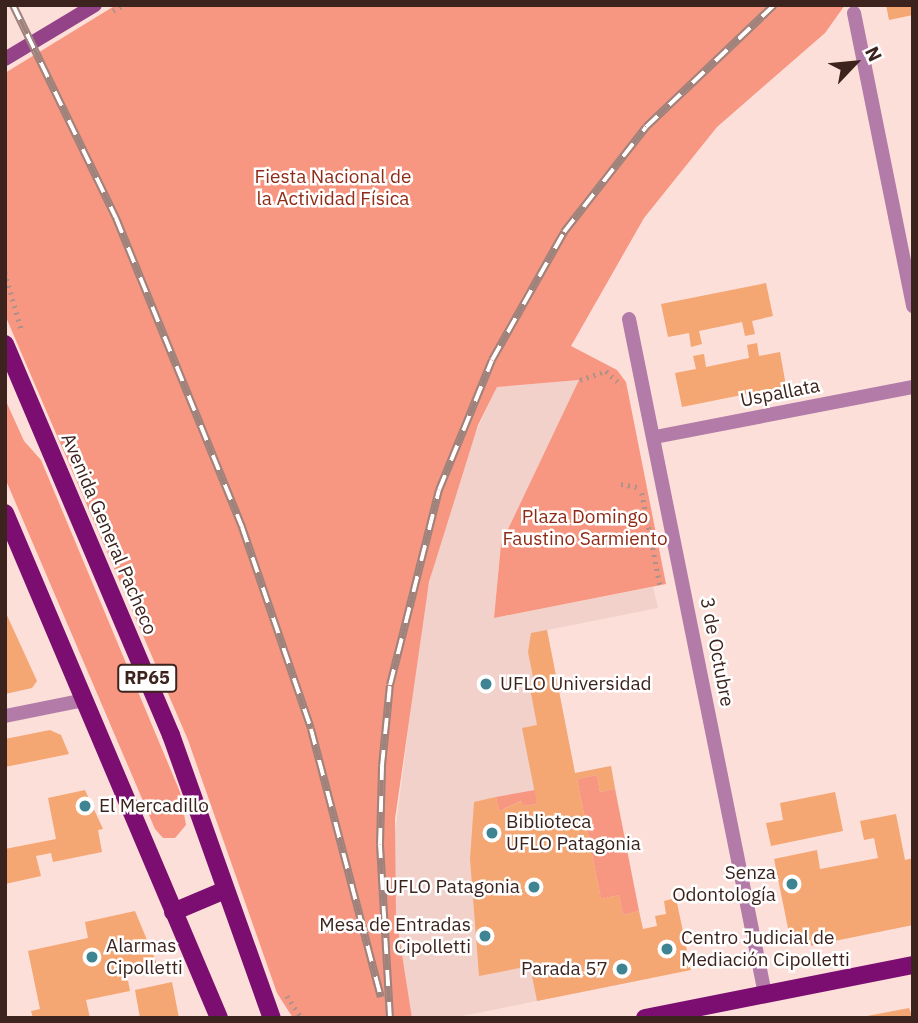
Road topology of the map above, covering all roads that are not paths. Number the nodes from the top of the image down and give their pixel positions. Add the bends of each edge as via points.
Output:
1 (95, 5) edge
2 (854, 13) dead end
3 (5, 59) edge
4 (913, 306) edge
5 (629, 319) dead end
6 (5, 344) edge
7 (913, 387) edge
8 (655, 437) junction
9 (5, 513) edge
10 (84, 700) junction
11 (5, 716) edge
12 (225, 890) junction
13 (173, 912) junction
14 (913, 965) edge
15 (765, 994) junction
16 (219, 1018) edge
17 (272, 1018) edge
18 (645, 1018) edge

1 - 3 main road
2 - 4 street
5 - 8 street, 3 de Octubre
6 - 12 main road, Avenida General Pacheco / RP65 via 171,735
7 - 8 street, Uspallata
8 - 15 street, 3 de Octubre
9 - 10 main road
10 - 11 street
10 - 13 main road
12 - 13 main road
12 - 17 main road, Avenida General Pacheco / RP65
13 - 16 main road
14 - 15 main road
15 - 18 main road

